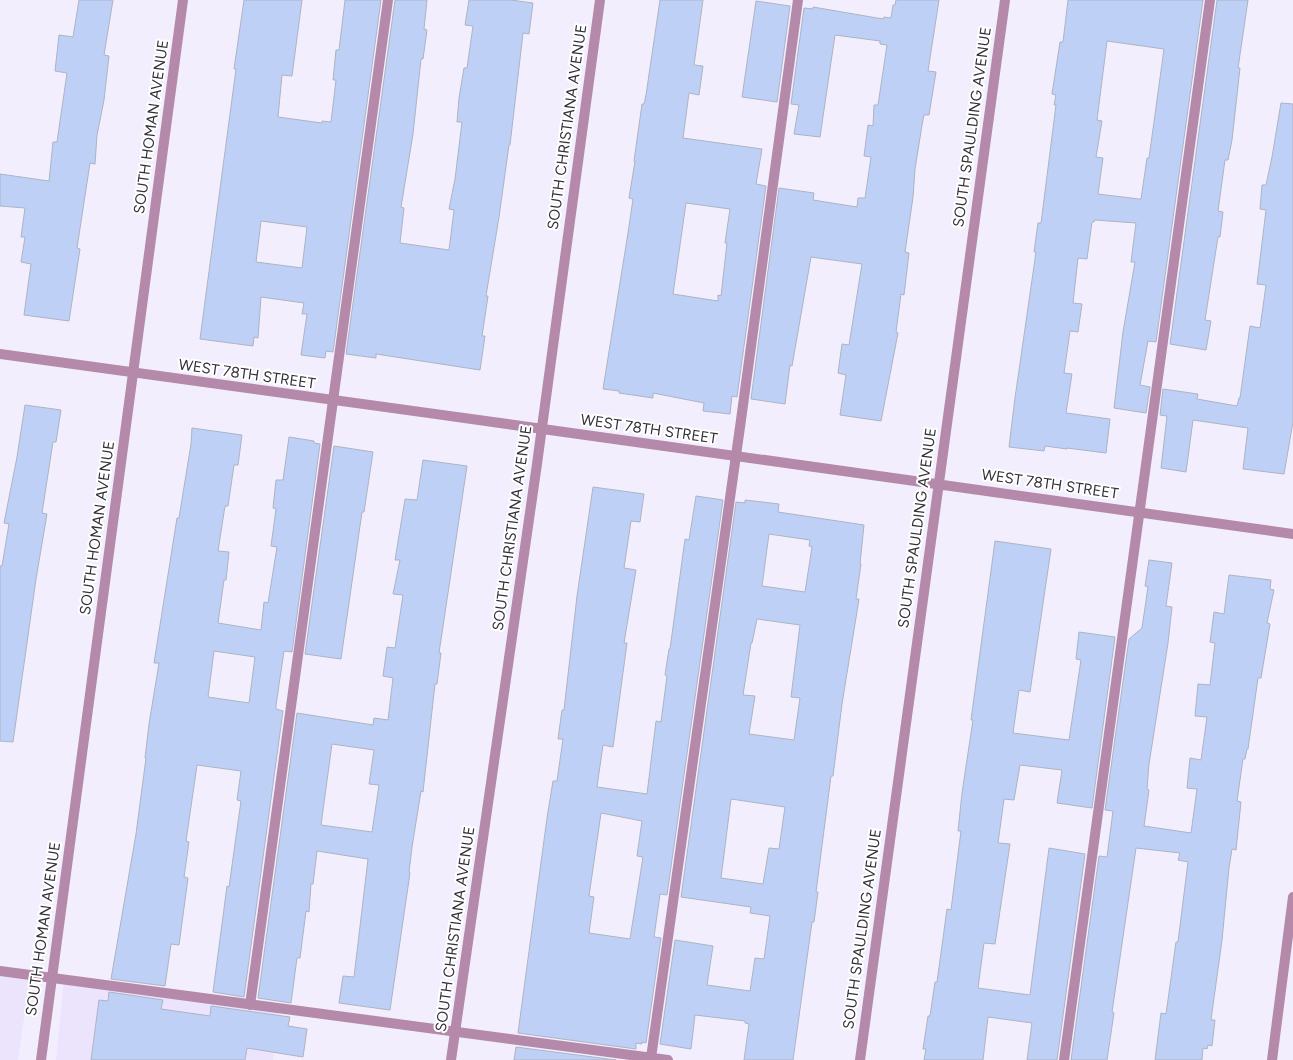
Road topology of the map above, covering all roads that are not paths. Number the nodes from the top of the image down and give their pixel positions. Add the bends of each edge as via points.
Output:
1 (184, 0) edge
2 (388, 0) edge
3 (600, 0) edge
4 (798, 0) edge
5 (1005, 0) edge
6 (1210, 0) edge
7 (0, 354) edge
8 (133, 373) junction
9 (333, 401) junction
10 (542, 430) junction
11 (736, 456) junction
12 (938, 483) junction
13 (1140, 512) junction
14 (1293, 534) edge
15 (1293, 897) edge
16 (0, 971) edge
17 (52, 978) junction
18 (250, 1005) junction
19 (455, 1032) junction
20 (651, 1058) junction
21 (41, 1060) edge
22 (451, 1060) edge
23 (668, 1060) edge
24 (860, 1060) edge
25 (1064, 1060) edge
26 (1272, 1060) edge

1 - 8 street, SOUTH HOMAN AVENUE
2 - 9 street
3 - 10 street, SOUTH CHRISTIANA AVENUE
4 - 11 street
5 - 12 street, SOUTH SPAULDING AVENUE
6 - 13 street
7 - 8 street, WEST 78TH STREET
8 - 9 street, WEST 78TH STREET
8 - 17 street, SOUTH HOMAN AVENUE
9 - 10 street, WEST 78TH STREET
9 - 18 street
10 - 11 street, WEST 78TH STREET
10 - 19 street, SOUTH CHRISTIANA AVENUE
11 - 12 street, WEST 78TH STREET
11 - 20 street
12 - 13 street, WEST 78TH STREET
12 - 24 street, SOUTH SPAULDING AVENUE
13 - 14 street, WEST 78TH STREET
13 - 25 street
15 - 26 street
16 - 17 street
17 - 18 street
17 - 21 street, SOUTH HOMAN AVENUE
18 - 19 street
19 - 20 street
19 - 22 street, SOUTH CHRISTIANA AVENUE
20 - 23 street

